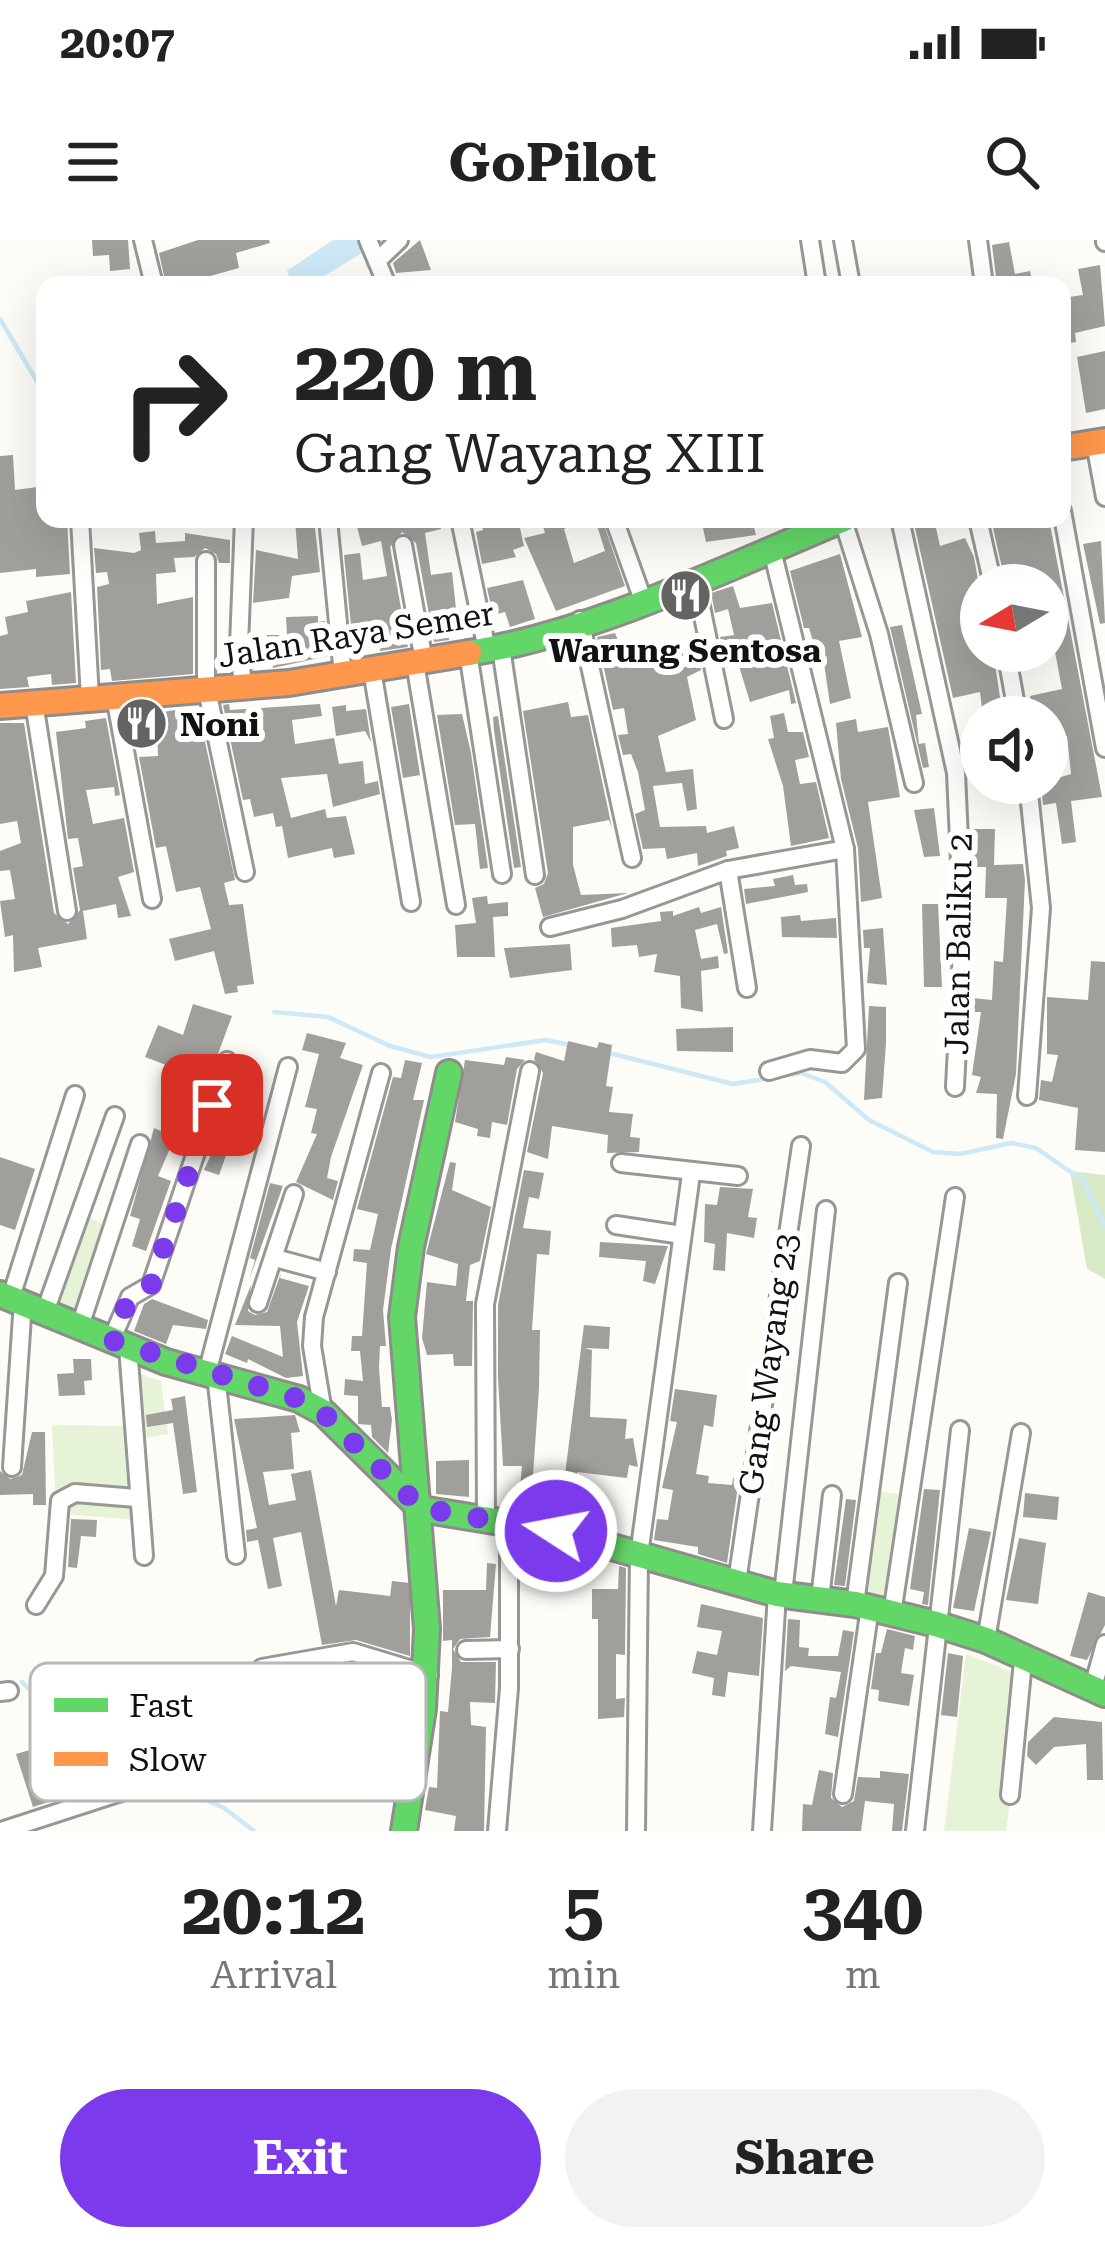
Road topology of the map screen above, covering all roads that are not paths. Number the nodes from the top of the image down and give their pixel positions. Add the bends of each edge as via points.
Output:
1 (143, 240) edge
2 (399, 240) edge
3 (810, 240) edge
4 (843, 240) edge
5 (978, 240) edge
6 (373, 250) edge
7 (152, 276) edge
8 (816, 276) edge
9 (849, 276) edge
10 (983, 276) edge
11 (1100, 442) edge
12 (1105, 496) edge
13 (81, 528) edge
14 (244, 528) edge
15 (329, 528) edge
16 (462, 528) edge
17 (617, 528) edge
18 (822, 528) edge
19 (846, 528) edge
20 (902, 528) edge
21 (980, 528) edge
22 (1065, 528) edge
23 (403, 545) dead end
24 (772, 550) junction
25 (206, 561) dead end
26 (988, 564) edge
27 (696, 581) junction
28 (643, 600) junction
29 (580, 620) junction
30 (485, 650) junction
31 (419, 662) junction
32 (372, 670) junction
33 (343, 675) junction
34 (243, 687) junction
35 (206, 690) junction
36 (103, 697) junction
37 (34, 703) junction
38 (0, 706) edge
39 (724, 719) dead end
40 (1105, 748) edge
41 (914, 783) dead end
42 (1030, 804) edge
43 (845, 849) junction
44 (632, 858) dead end
45 (728, 870) junction
46 (245, 872) dead end
47 (502, 874) dead end
48 (535, 875) dead end
49 (152, 898) dead end
50 (411, 902) dead end
51 (456, 905) dead end
52 (67, 911) dead end
53 (550, 927) dead end
54 (747, 988) dead end
55 (227, 1061) dead end
56 (288, 1067) dead end
57 (769, 1071) dead end
58 (530, 1072) dead end
59 (381, 1073) dead end
60 (449, 1073) dead end
61 (956, 1087) dead end
62 (75, 1095) dead end
63 (1027, 1096) dead end
64 (115, 1117) dead end
65 (140, 1144) dead end
66 (801, 1146) dead end
67 (621, 1163) dead end
68 (691, 1174) junction
69 (738, 1176) dead end
70 (293, 1194) dead end
71 (956, 1197) dead end
72 (826, 1210) dead end
73 (616, 1225) dead end
74 (682, 1234) junction
75 (275, 1258) junction
76 (326, 1272) junction
77 (898, 1283) dead end
78 (20, 1300) edge
79 (258, 1303) dead end
80 (80, 1326) junction
81 (120, 1344) junction
82 (212, 1374) junction
83 (322, 1412) junction
84 (960, 1430) dead end
85 (1022, 1433) dead end
86 (12, 1467) dead end
87 (832, 1495) dead end
88 (136, 1498) junction
89 (421, 1508) junction
90 (497, 1520) junction
91 (236, 1555) dead end
92 (639, 1555) junction
93 (144, 1556) dead end
94 (737, 1582) junction
95 (780, 1594) junction
96 (820, 1599) junction
97 (36, 1605) dead end
98 (872, 1608) junction
99 (936, 1624) junction
100 (986, 1640) junction
101 (1105, 1644) edge
102 (510, 1648) junction
103 (466, 1650) dead end
104 (336, 1655) junction
105 (1023, 1661) junction
106 (290, 1663) edge
107 (335, 1663) edge
108 (395, 1663) edge
109 (426, 1674) edge
110 (429, 1675) junction
111 (1098, 1692) edge
112 (426, 1694) edge
113 (844, 1794) dead end
114 (1010, 1795) dead end
115 (94, 1801) edge
116 (409, 1801) edge
117 (2, 1831) edge
118 (404, 1831) edge
119 (496, 1831) edge
120 (636, 1831) edge
121 (762, 1831) edge
122 (915, 1831) edge

1 - 7 street
2 - 6 street
3 - 8 street
4 - 9 street
5 - 10 street
11 - 12 street
13 - 36 street
14 - 34 street
15 - 33 street
16 - 30 street
17 - 28 street
18 - 24 street, Jalan Raya Semer
19 - 41 street
20 - 61 street, Jalan Baliku 2 via 956,773 963,929
21 - 26 street
22 - 40 street
23 - 31 street
24 - 27 street, Jalan Raya Semer
24 - 43 street
25 - 35 street
27 - 28 street, Jalan Raya Semer
27 - 39 street
28 - 29 street, Jalan Raya Semer
29 - 30 street, Jalan Raya Semer
29 - 44 street
30 - 31 street, Jalan Raya Semer
30 - 47 street
30 - 48 street
31 - 32 street, Jalan Raya Semer
31 - 51 street
32 - 33 street, Jalan Raya Semer
32 - 50 street
33 - 34 street, Jalan Raya Semer
34 - 35 street, Jalan Raya Semer
35 - 36 street, Jalan Raya Semer
35 - 46 street
36 - 37 street, Jalan Raya Semer
36 - 49 street
37 - 38 street, Jalan Raya Semer
37 - 52 street
42 - 63 street via 1040,930
43 - 45 street
43 - 57 street via 854,1056
45 - 53 street
45 - 54 street
55 - 81 street via 151,1285 130,1297
56 - 82 street
58 - 90 street via 485,1304
59 - 76 street
60 - 89 street via 405,1298 402,1348
62 - 78 street
64 - 78 street
65 - 80 street
66 - 94 street, Gang Wayang 23
67 - 68 street
68 - 69 street
68 - 74 street
70 - 75 street
71 - 98 street
72 - 95 street
73 - 74 street
74 - 92 street
75 - 76 street
75 - 79 street
76 - 83 street via 312,1331
77 - 98 street
78 - 80 street
78 - 86 street
80 - 81 street
81 - 82 street
81 - 88 street
82 - 83 street
82 - 91 street
83 - 89 street
84 - 99 street
85 - 100 street
87 - 96 street
88 - 93 street
88 - 97 street via 75,1493 60,1501 54,1576
89 - 90 street
89 - 110 street
90 - 92 street
90 - 102 street
92 - 94 street
92 - 120 street
94 - 95 street
95 - 96 street
95 - 121 street
96 - 98 street
98 - 99 street
98 - 113 street
99 - 100 street
99 - 122 street
100 - 105 street
101 - 111 street
102 - 103 street
102 - 119 street
104 - 106 street
104 - 107 street
104 - 108 street via 363,1652
105 - 111 street
105 - 114 street
109 - 110 street
110 - 112 street
115 - 117 street
116 - 118 street

